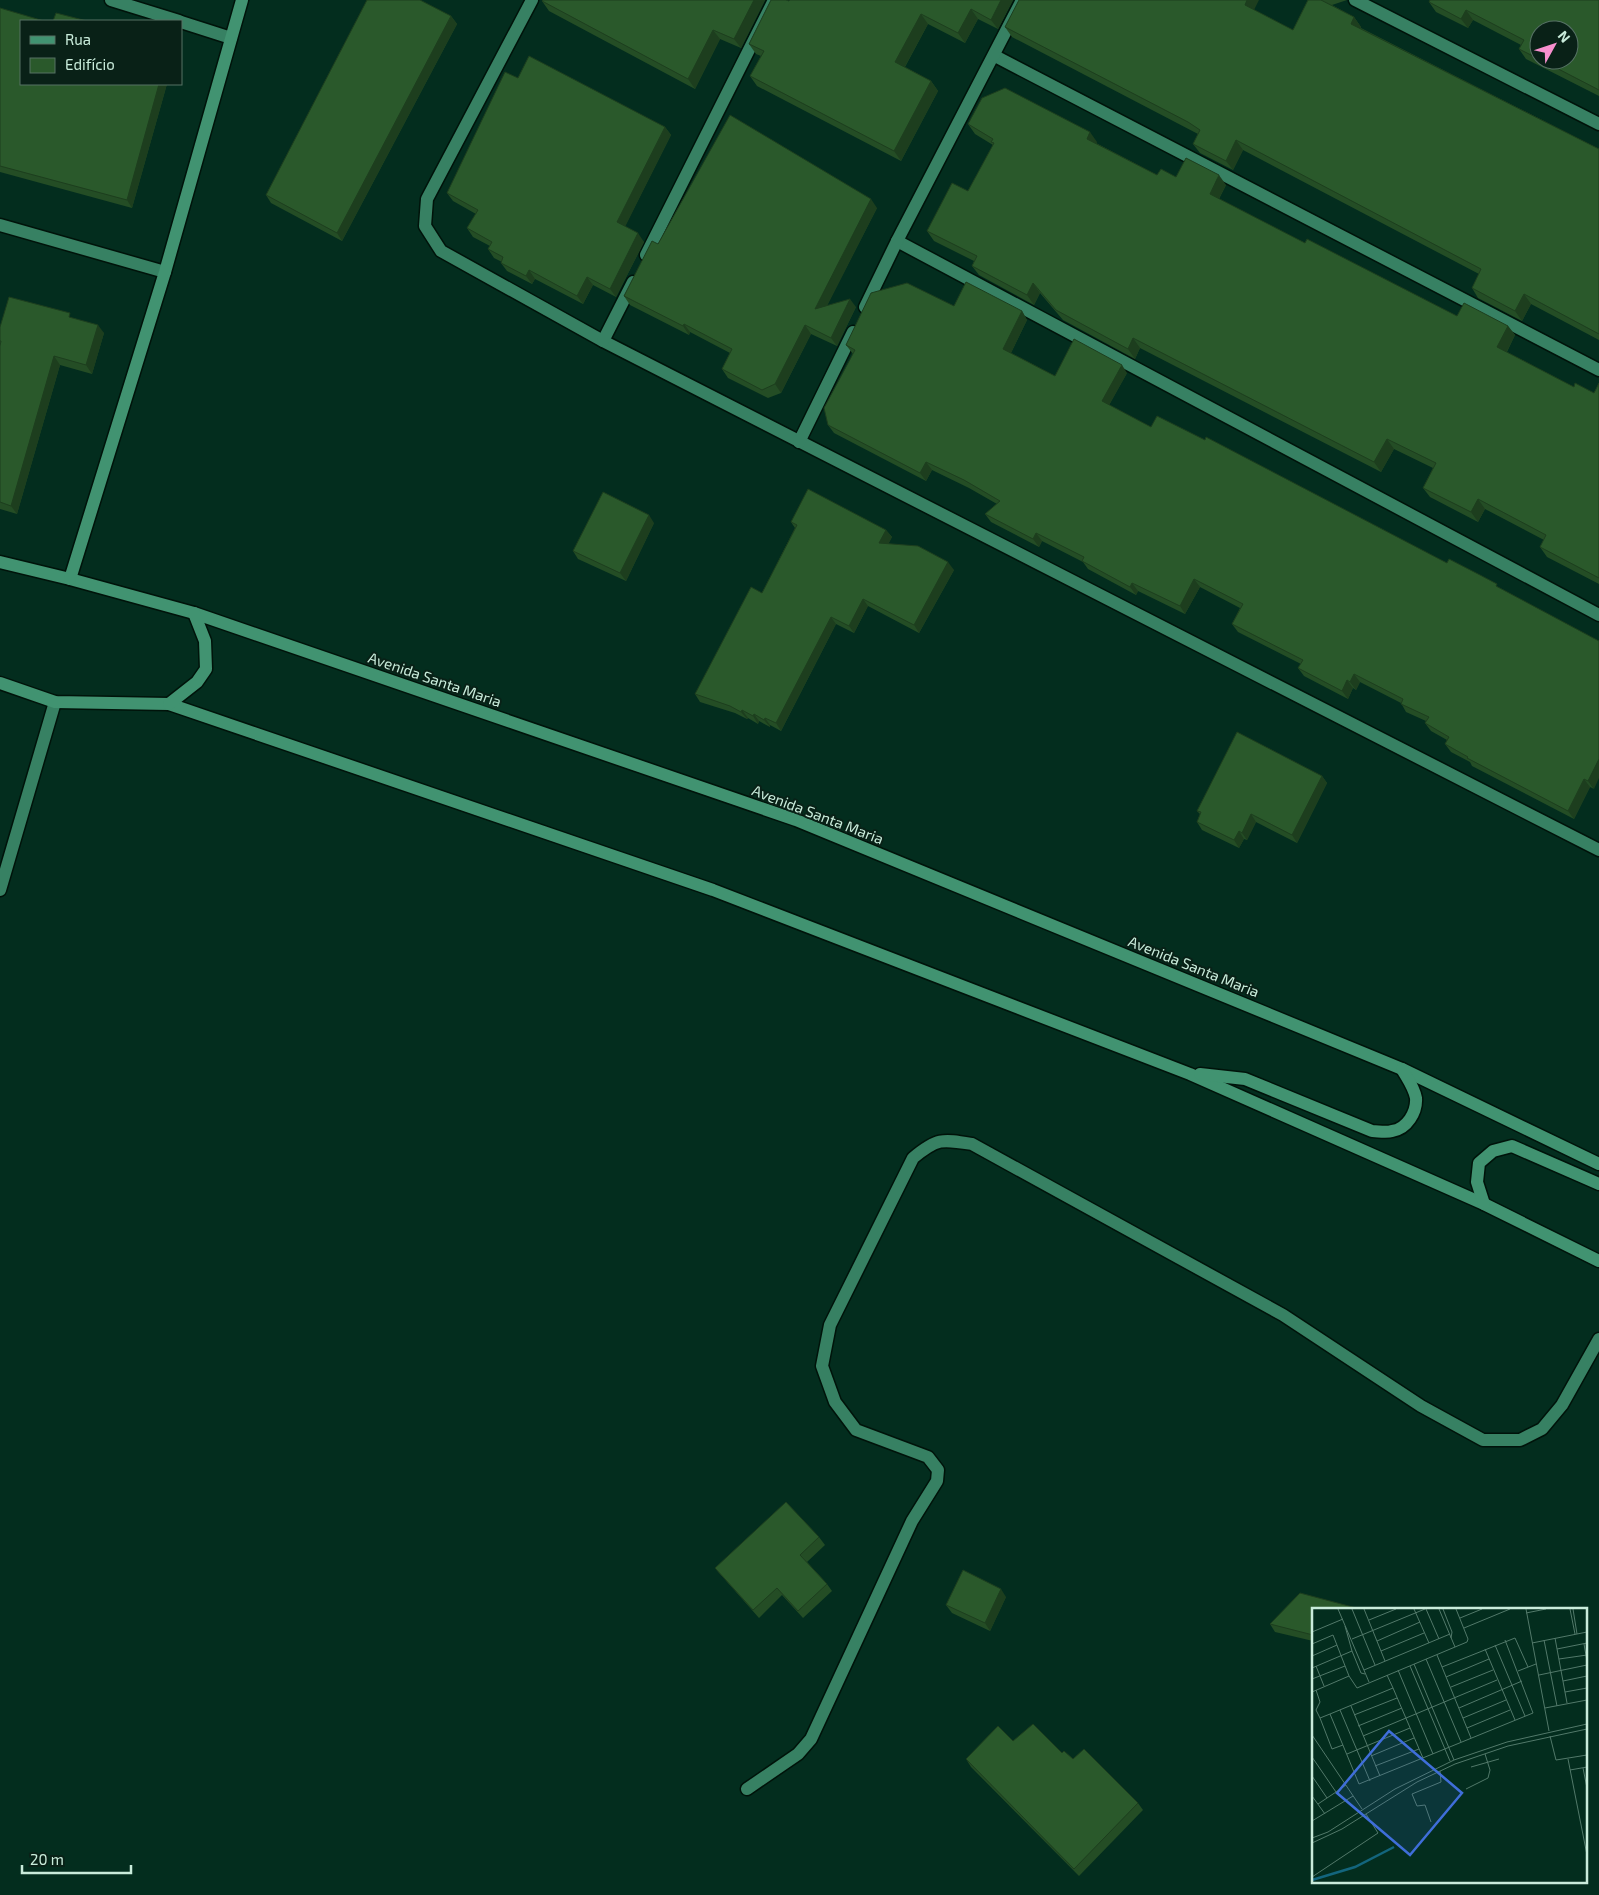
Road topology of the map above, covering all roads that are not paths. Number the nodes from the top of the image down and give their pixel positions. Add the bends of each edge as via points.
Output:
1 (111, 0) edge
2 (242, 0) edge
3 (532, 0) edge
4 (774, 0) edge
5 (1022, 0) edge
6 (1356, 0) edge
7 (174, 20) edge
8 (182, 23) edge
9 (231, 38) junction
10 (995, 56) junction
11 (1599, 124) edge
12 (0, 225) edge
13 (897, 241) junction
14 (165, 272) junction
15 (603, 341) junction
16 (1599, 370) edge
17 (799, 442) junction
18 (0, 562) edge
19 (70, 579) junction
20 (194, 613) junction
21 (1599, 615) edge
22 (0, 683) edge
23 (55, 702) junction
24 (170, 704) junction
25 (1599, 850) edge
26 (0, 890) edge
27 (1402, 1069) junction
28 (1190, 1074) junction
29 (1599, 1164) edge
30 (1599, 1184) edge
31 (1484, 1204) junction
32 (1599, 1261) edge
33 (1599, 1339) edge
34 (747, 1789) dead end

1 - 7 street
2 - 9 main road
3 - 15 street via 427,199 425,226 441,251
4 - 15 street
5 - 10 street
6 - 11 street
8 - 9 street
9 - 14 main road
10 - 13 street
10 - 16 street
12 - 14 street
13 - 17 street
13 - 21 street
14 - 19 main road
15 - 17 street
17 - 25 street
18 - 19 main road, Avenida Santa Maria
19 - 20 main road, Avenida Santa Maria
20 - 24 main road via 206,641 206,669
20 - 27 main road, Avenida Santa Maria via 796,820
22 - 23 main road
23 - 24 main road
23 - 26 street
24 - 28 main road via 713,890
27 - 28 main road via 1416,1098 1414,1112 1408,1123 1393,1131 1372,1131 1245,1079
27 - 29 main road, Avenida Santa Maria
28 - 31 main road
30 - 31 main road via 1512,1146 1493,1151 1480,1163 1477,1182
31 - 32 main road
33 - 34 street via 1562,1405 1542,1429 1520,1440 1483,1440 1421,1406 1283,1315 972,1144 948,1140 930,1144 913,1158 830,1325 822,1366 835,1402 856,1430 928,1457 938,1470 937,1481 912,1521 811,1739 798,1754

